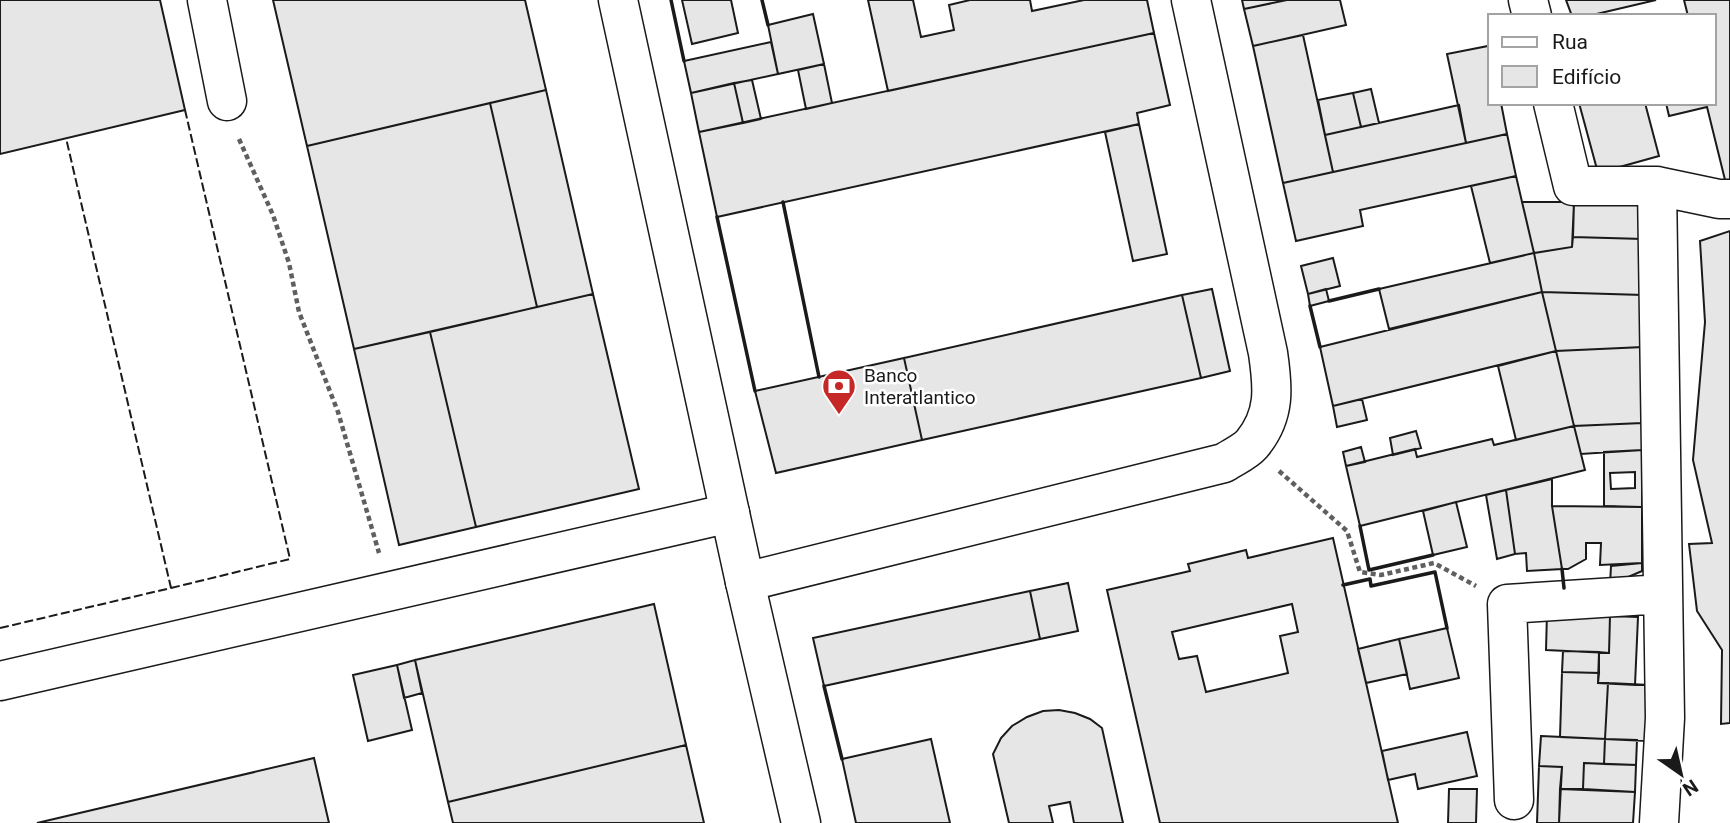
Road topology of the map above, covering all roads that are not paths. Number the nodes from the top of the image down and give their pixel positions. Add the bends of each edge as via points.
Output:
1 (207, 0) edge
2 (618, 0) edge
3 (1191, 0) edge
4 (226, 101) road end
5 (1553, 105) edge
6 (1657, 186) junction
7 (1730, 199) edge
8 (730, 513) junction
9 (745, 582) junction
10 (1663, 594) junction
11 (0, 681) edge
12 (1514, 800) dead end
13 (801, 823) edge
14 (1659, 823) edge

1 - 4 street
2 - 8 street
3 - 9 street via 1273,388 1268,418 1251,445 1224,463
5 - 6 street via 1573,186
6 - 7 street
6 - 10 street
8 - 9 street
8 - 11 street
9 - 13 street
10 - 12 street via 1507,604
10 - 14 street via 1665,718

